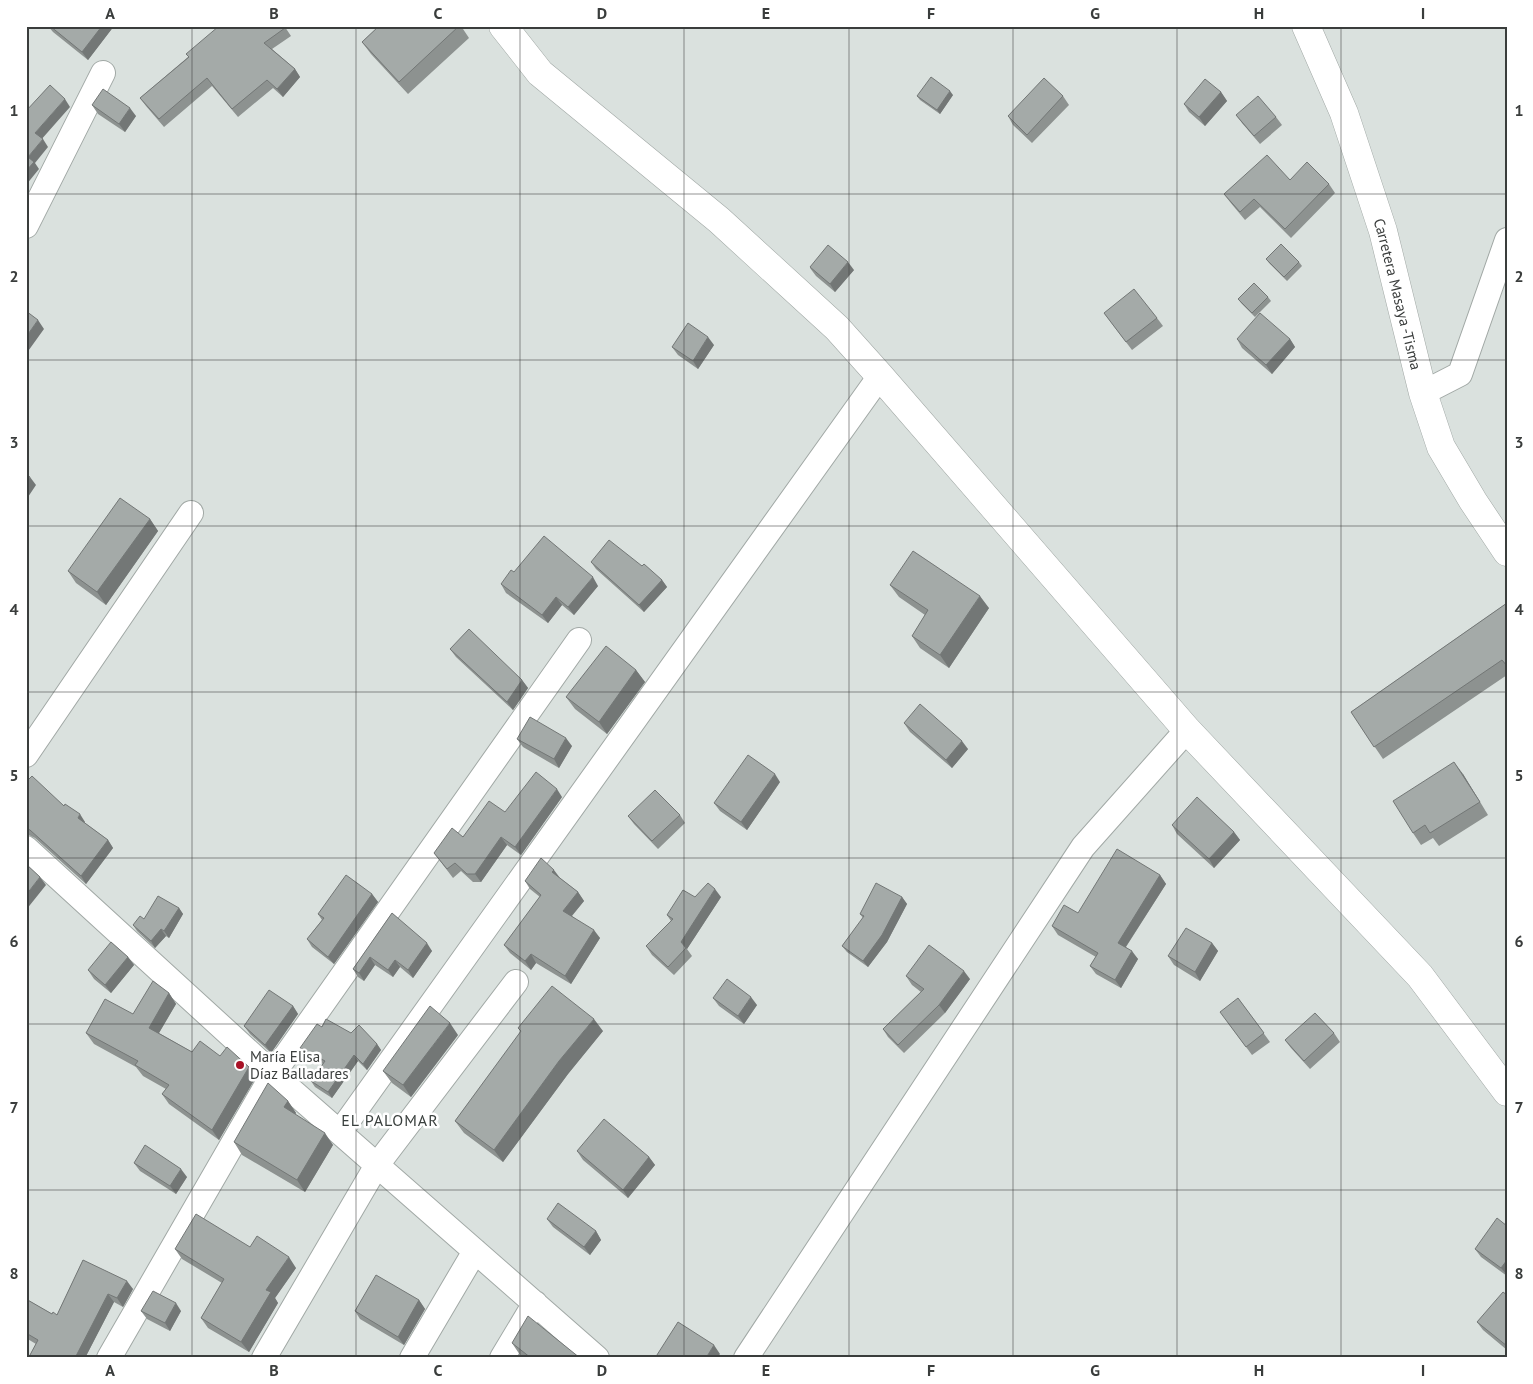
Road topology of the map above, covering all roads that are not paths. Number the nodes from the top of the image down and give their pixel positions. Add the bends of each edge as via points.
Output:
1 (503, 26) edge
2 (1306, 26) edge
3 (102, 73) dead end
4 (26, 226) edge
5 (1507, 240) edge
6 (880, 376) junction
7 (1424, 392) junction
8 (191, 513) dead end
9 (1507, 552) edge
10 (579, 640) dead end
11 (1187, 730) junction
12 (26, 755) edge
13 (26, 848) edge
14 (516, 982) dead end
15 (273, 1074) junction
16 (1507, 1092) edge
17 (340, 1132) junction
18 (377, 1165) junction
19 (475, 1251) junction
20 (535, 1304) junction
21 (109, 1358) edge
22 (264, 1358) edge
23 (412, 1358) edge
24 (502, 1358) edge
25 (597, 1358) edge
26 (746, 1358) edge

1 - 6 street via 540,72 719,220 837,328
2 - 7 street, Carretera Masaya -Tisma via 1344,113 1383,231
3 - 4 street
5 - 7 street via 1460,374
6 - 11 street
6 - 17 street
7 - 9 street, Carretera Masaya -Tisma via 1441,447
8 - 12 street
10 - 15 street
11 - 16 street via 1420,976
11 - 26 street via 1083,847
13 - 15 street
14 - 18 street
15 - 17 street
15 - 21 street
17 - 18 street
18 - 19 street
18 - 22 street
19 - 20 street
19 - 23 street
20 - 24 street
20 - 25 street

